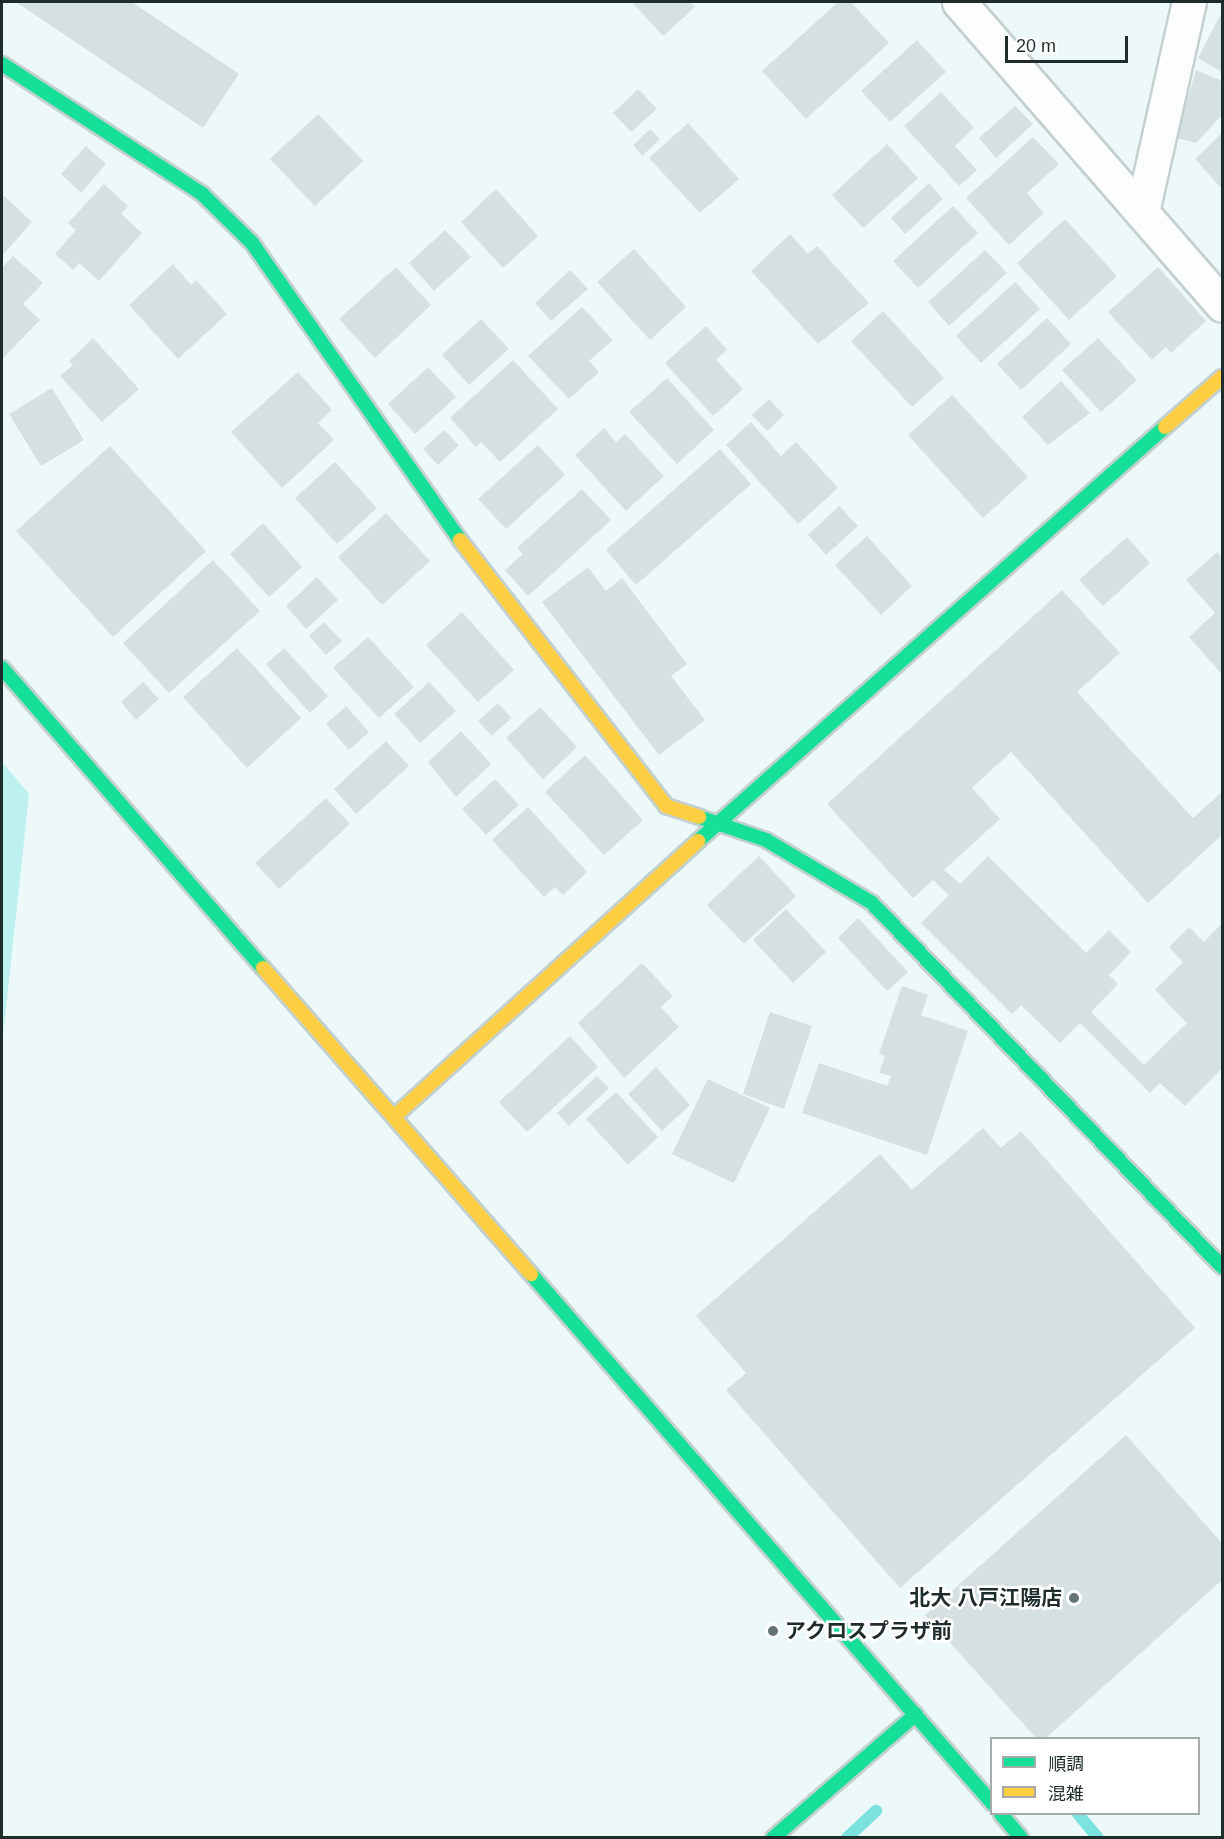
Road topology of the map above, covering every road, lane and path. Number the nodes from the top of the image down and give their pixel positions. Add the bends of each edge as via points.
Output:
1 (959, 2) edge
2 (1189, 2) edge
3 (2, 64) edge
4 (1142, 212) junction
5 (1222, 305) edge
6 (1222, 377) edge
7 (2, 668) edge
8 (718, 823) junction
9 (396, 1115) junction
10 (1222, 1267) edge
11 (916, 1714) junction
12 (990, 1801) edge
13 (1002, 1815) edge
14 (773, 1838) edge
15 (1021, 1838) edge

1 - 4 street
2 - 4 street
3 - 8 street via 202,194 252,243 466,549 666,806
4 - 5 street
6 - 8 street
7 - 9 street
8 - 9 street
8 - 10 street via 766,840 872,903
9 - 11 street
11 - 12 street
11 - 14 street
13 - 15 street

